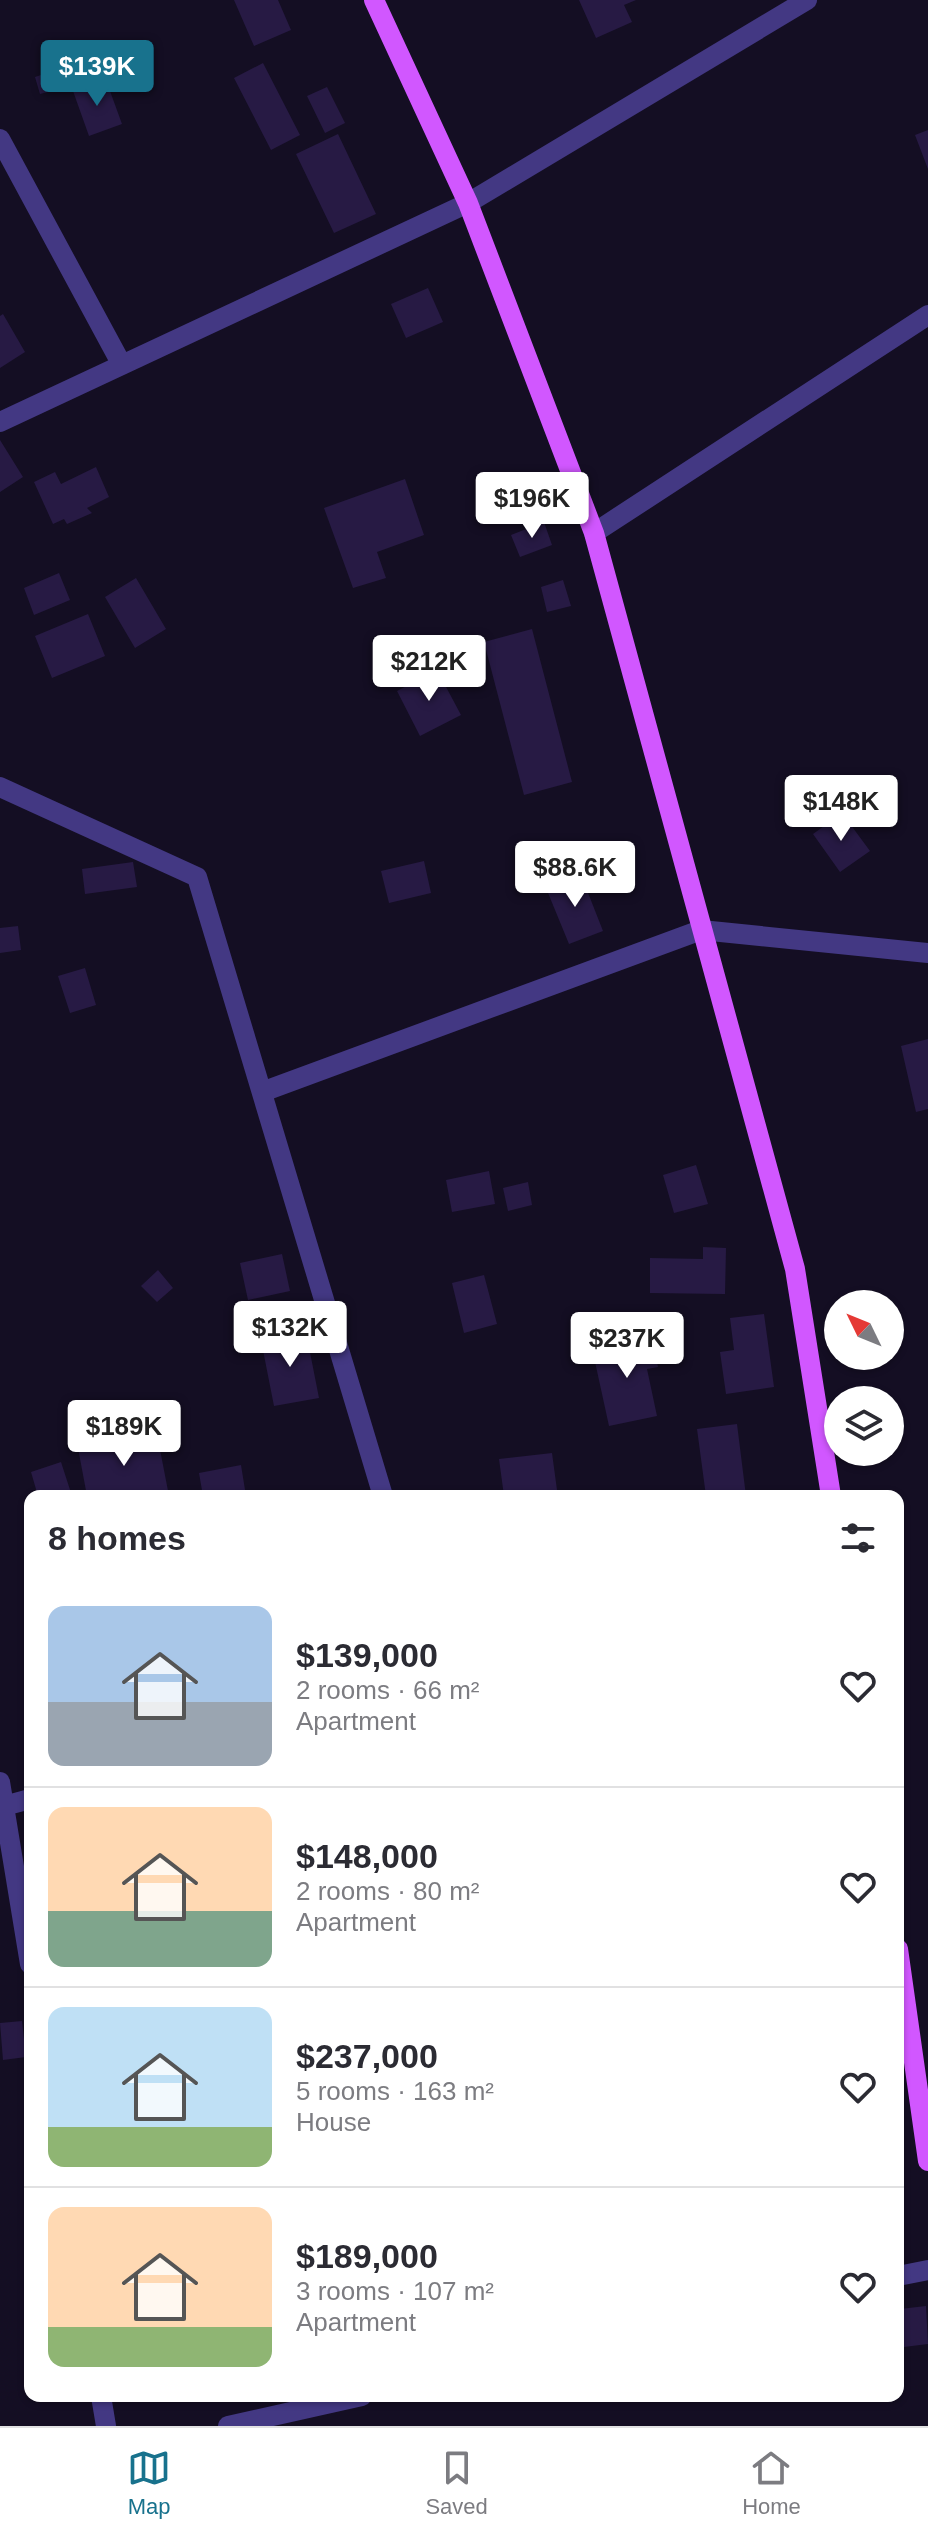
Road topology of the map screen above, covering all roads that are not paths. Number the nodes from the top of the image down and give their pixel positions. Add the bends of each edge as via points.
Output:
1 (374, 0) edge
2 (807, 0) edge
3 (0, 139) edge
4 (468, 203) junction
5 (928, 315) edge
6 (122, 365) junction
7 (0, 422) edge
8 (594, 533) junction
9 (0, 787) edge
10 (701, 930) junction
11 (928, 953) edge
12 (262, 1092) junction
13 (381, 1490) edge
14 (830, 1490) edge
15 (0, 1782) edge
16 (24, 1801) edge
17 (2, 1807) edge
18 (24, 1930) edge
19 (904, 1991) edge
20 (928, 2161) edge
21 (928, 2270) edge
22 (904, 2275) edge
23 (102, 2402) edge
24 (335, 2402) edge
25 (106, 2426) edge
26 (228, 2426) edge

1 - 4 main road
2 - 4 street
3 - 6 street
4 - 6 street
4 - 8 main road
5 - 8 street
6 - 7 street
8 - 10 main road
9 - 12 street via 197,877
10 - 11 street
10 - 12 street
10 - 14 main road via 795,1269
12 - 13 street
15 - 17 street
16 - 17 street
17 - 18 street
19 - 20 main road
21 - 22 street
23 - 25 street
24 - 26 street

